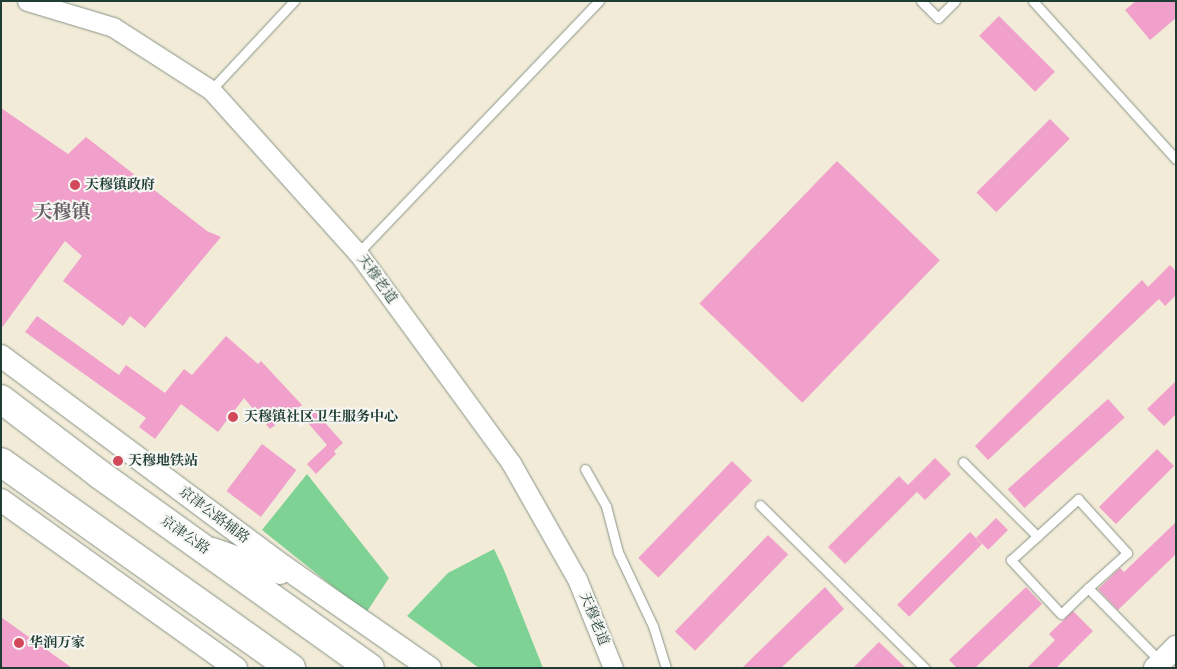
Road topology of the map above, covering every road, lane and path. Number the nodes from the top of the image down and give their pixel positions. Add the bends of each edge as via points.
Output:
1 (27, 1) edge
2 (294, 1) edge
3 (599, 1) edge
4 (922, 1) edge
5 (955, 1) edge
6 (1033, 1) edge
7 (211, 90) junction
8 (1176, 158) edge
9 (358, 253) junction
10 (1, 356) edge
11 (7, 402) edge
12 (1, 462) edge
13 (963, 462) dead end
14 (585, 469) dead end
15 (1, 500) edge
16 (760, 505) dead end
17 (1037, 536) junction
18 (200, 545) junction
19 (1088, 588) junction
20 (332, 599) junction
21 (1164, 659) edge
22 (236, 668) edge
23 (291, 668) edge
24 (370, 668) edge
25 (430, 668) edge
26 (613, 668) edge
27 (666, 668) edge
28 (925, 668) edge

1 - 7 street, 天穆老道 via 113,27
2 - 7 lane
3 - 9 lane
4 - 5 lane via 938,18
6 - 8 lane
7 - 9 street, 天穆老道
9 - 26 street, 天穆老道 via 511,463 577,579
10 - 20 street, 京津公路辅路 via 269,556
11 - 18 highway, 京津公路 via 99,474
12 - 23 highway
13 - 17 lane
14 - 27 lane via 606,506 618,552 653,626
15 - 22 street
16 - 28 lane
17 - 19 lane via 1011,560 1061,614
17 - 19 lane via 1078,499 1127,553
18 - 20 street via 258,564
18 - 24 highway, 京津公路
19 - 21 lane
20 - 25 street, 京津公路辅路

